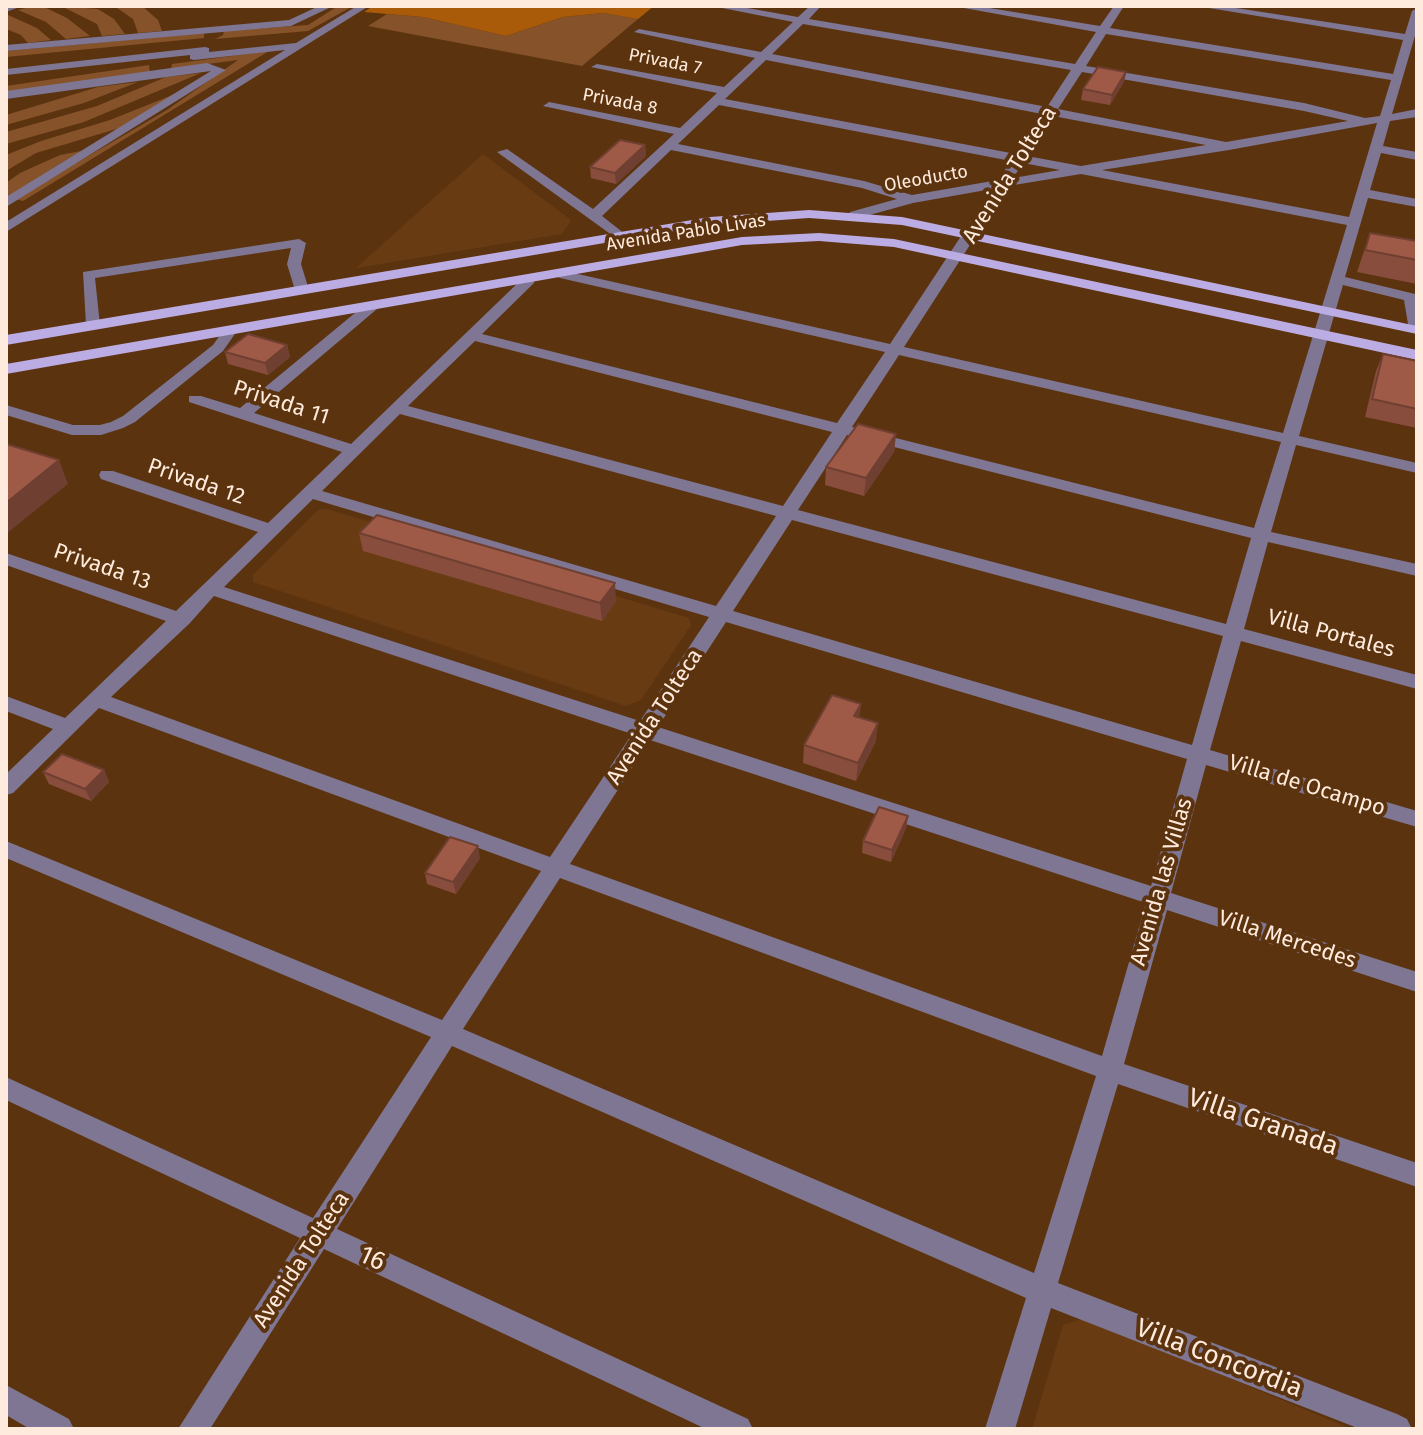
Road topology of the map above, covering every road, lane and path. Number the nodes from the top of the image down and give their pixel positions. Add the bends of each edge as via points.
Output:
1 (17, 6) edge
2 (328, 6) edge
3 (364, 6) edge
4 (717, 6) edge
5 (816, 6) edge
6 (958, 6) edge
7 (1119, 6) edge
8 (1202, 6) edge
9 (6, 9) edge
10 (1416, 15) edge
11 (800, 21) junction
12 (1103, 30) junction
13 (322, 32) junction
14 (639, 32) dead end
15 (1409, 38) junction
16 (292, 44) junction
17 (6, 48) edge
18 (764, 55) junction
19 (6, 60) edge
20 (1417, 60) edge
21 (1402, 63) junction
22 (597, 67) dead end
23 (158, 68) junction
24 (1078, 69) junction
25 (6, 72) edge
26 (1397, 78) junction
27 (6, 82) edge
28 (6, 95) edge
29 (722, 96) junction
30 (549, 106) dead end
31 (1050, 112) junction
32 (1417, 113) edge
33 (1386, 119) junction
34 (1366, 122) junction
35 (684, 132) junction
36 (671, 146) junction
37 (1229, 146) junction
38 (1378, 149) junction
39 (503, 152) dead end
40 (1417, 156) edge
41 (1022, 157) junction
42 (1087, 170) junction
43 (1005, 183) junction
44 (1364, 193) junction
45 (911, 199) junction
46 (6, 203) edge
47 (1417, 203) edge
48 (855, 215) junction
49 (594, 216) junction
50 (1354, 222) junction
51 (6, 228) edge
52 (972, 235) junction
53 (620, 237) junction
54 (958, 256) junction
55 (560, 274) junction
56 (1336, 279) junction
57 (529, 280) junction
58 (302, 290) junction
59 (224, 303) junction
60 (372, 306) junction
61 (1327, 310) junction
62 (93, 325) junction
63 (1416, 330) edge
64 (59, 331) junction
65 (230, 331) junction
66 (1320, 334) junction
67 (473, 336) junction
68 (6, 340) edge
69 (895, 352) junction
70 (1417, 355) edge
71 (6, 356) edge
72 (6, 369) edge
73 (195, 399) dead end
74 (397, 408) junction
75 (6, 410) edge
76 (244, 413) junction
77 (844, 428) junction
78 (1290, 438) junction
79 (354, 450) junction
80 (1417, 468) edge
81 (107, 475) dead end
82 (310, 493) junction
83 (788, 515) junction
84 (270, 530) junction
85 (1261, 535) junction
86 (6, 559) edge
87 (1417, 570) edge
88 (211, 589) junction
89 (722, 615) junction
90 (182, 620) junction
91 (1233, 633) junction
92 (1417, 682) edge
93 (97, 700) junction
94 (6, 703) edge
95 (68, 727) junction
96 (646, 730) junction
97 (1198, 754) junction
98 (6, 787) edge
99 (1417, 819) edge
100 (6, 849) edge
101 (556, 866) junction
102 (1157, 898) junction
103 (1417, 982) edge
104 (447, 1033) junction
105 (1110, 1070) junction
106 (6, 1088) edge
107 (1417, 1175) edge
108 (318, 1234) junction
109 (1041, 1290) junction
110 (6, 1399) edge
111 (59, 1429) edge
112 (193, 1429) edge
113 (738, 1429) edge
114 (1000, 1429) edge
115 (1397, 1429) edge

1 - 9 street
2 - 17 street via 291,23
3 - 13 street
4 - 11 street
5 - 11 street
6 - 12 street
7 - 12 street, Avenida Tolteca
8 - 15 street
10 - 15 street
11 - 18 street
11 - 24 street
12 - 24 street, Avenida Tolteca
12 - 26 street
13 - 16 street
13 - 19 street
14 - 18 street
15 - 21 street
16 - 23 street
16 - 25 street
16 - 51 street
18 - 29 street
18 - 31 street
20 - 21 street
21 - 26 street
22 - 29 street, Privada 7
23 - 27 street
23 - 28 street
23 - 46 street via 220,70
24 - 31 street, Avenida Tolteca
24 - 34 street
26 - 33 street
29 - 35 street
29 - 41 street, Privada 7
30 - 35 street, Privada 8
31 - 37 street
31 - 41 street, Avenida Tolteca
32 - 33 street, Oleoducto
33 - 34 street, Oleoducto
33 - 38 street
34 - 37 street, Oleoducto
35 - 36 street
36 - 45 street
36 - 49 street
37 - 42 street, Oleoducto
38 - 40 street
38 - 44 street
39 - 49 street, Avenida Pablo Livas
41 - 42 street, Privada 7
41 - 43 street, Avenida Tolteca
42 - 43 street, Oleoducto
42 - 50 street, Privada 7
43 - 45 street, Oleoducto
43 - 52 street, Avenida Tolteca
44 - 47 street
44 - 50 street
45 - 48 street, Oleoducto
48 - 52 main road, Avenida Pablo Livas
48 - 53 main road, Avenida Pablo Livas via 710,221
49 - 53 street, Avenida Pablo Livas
50 - 56 street via 1355,245
52 - 54 street, Avenida Tolteca
52 - 61 main road, Avenida Pablo Livas
53 - 58 main road, Avenida Pablo Livas
54 - 55 main road, Avenida Pablo Livas via 853,238 782,237
54 - 66 main road, Avenida Pablo Livas
54 - 69 street, Avenida Tolteca
55 - 57 main road, Avenida Pablo Livas
55 - 69 street
56 - 61 street
56 - 63 street via 1410,297
57 - 60 main road, Avenida Pablo Livas
57 - 67 street
58 - 59 main road, Avenida Pablo Livas
58 - 62 street via 294,264 299,243 88,275
59 - 62 main road, Avenida Pablo Livas
59 - 65 main road
60 - 65 main road, Avenida Pablo Livas
60 - 76 street
61 - 63 main road, Avenida Pablo Livas
61 - 66 street
62 - 64 main road, Avenida Pablo Livas
64 - 68 main road, Avenida Pablo Livas
64 - 71 main road
65 - 72 main road, Avenida Pablo Livas
65 - 75 street via 218,348 117,425 72,430
66 - 70 main road, Avenida Pablo Livas
66 - 78 street, Avenida las Villas
67 - 74 street
67 - 77 street
69 - 77 street, Avenida Tolteca
69 - 78 street
73 - 76 street, Privada 11
74 - 79 street
74 - 83 street, Villa Portales
76 - 79 street, Privada 11
77 - 83 street, Avenida Tolteca
77 - 85 street
78 - 80 street
78 - 85 street, Avenida las Villas
79 - 82 street
81 - 84 street, Privada 12
82 - 84 street
82 - 89 street, Villa de Ocampo
83 - 89 street, Avenida Tolteca
83 - 91 street, Villa Portales
84 - 88 street
85 - 87 street
85 - 91 street, Avenida las Villas
86 - 90 street, Privada 13
88 - 90 street
88 - 96 street, Villa Mercedes
89 - 96 street, Avenida Tolteca
89 - 97 street, Villa de Ocampo
90 - 93 street
91 - 92 street, Villa Portales
91 - 97 street, Avenida las Villas
93 - 95 street
93 - 101 street, Villa Granada
94 - 95 street
95 - 98 street
96 - 101 street, Avenida Tolteca
96 - 102 street, Villa Mercedes
97 - 99 street, Villa de Ocampo
97 - 102 street, Avenida las Villas
100 - 104 street, Villa Concordia
101 - 104 street, Avenida Tolteca
101 - 105 street, Villa Granada
102 - 103 street, Villa Mercedes
102 - 105 street, Avenida las Villas
104 - 108 street, Avenida Tolteca
104 - 109 street, Villa Concordia
105 - 107 street, Villa Granada
105 - 109 street, Avenida las Villas
106 - 108 street, 16
108 - 112 street, Avenida Tolteca
108 - 113 street, 16
109 - 114 street, Avenida las Villas
109 - 115 street, Villa Concordia
110 - 111 street

